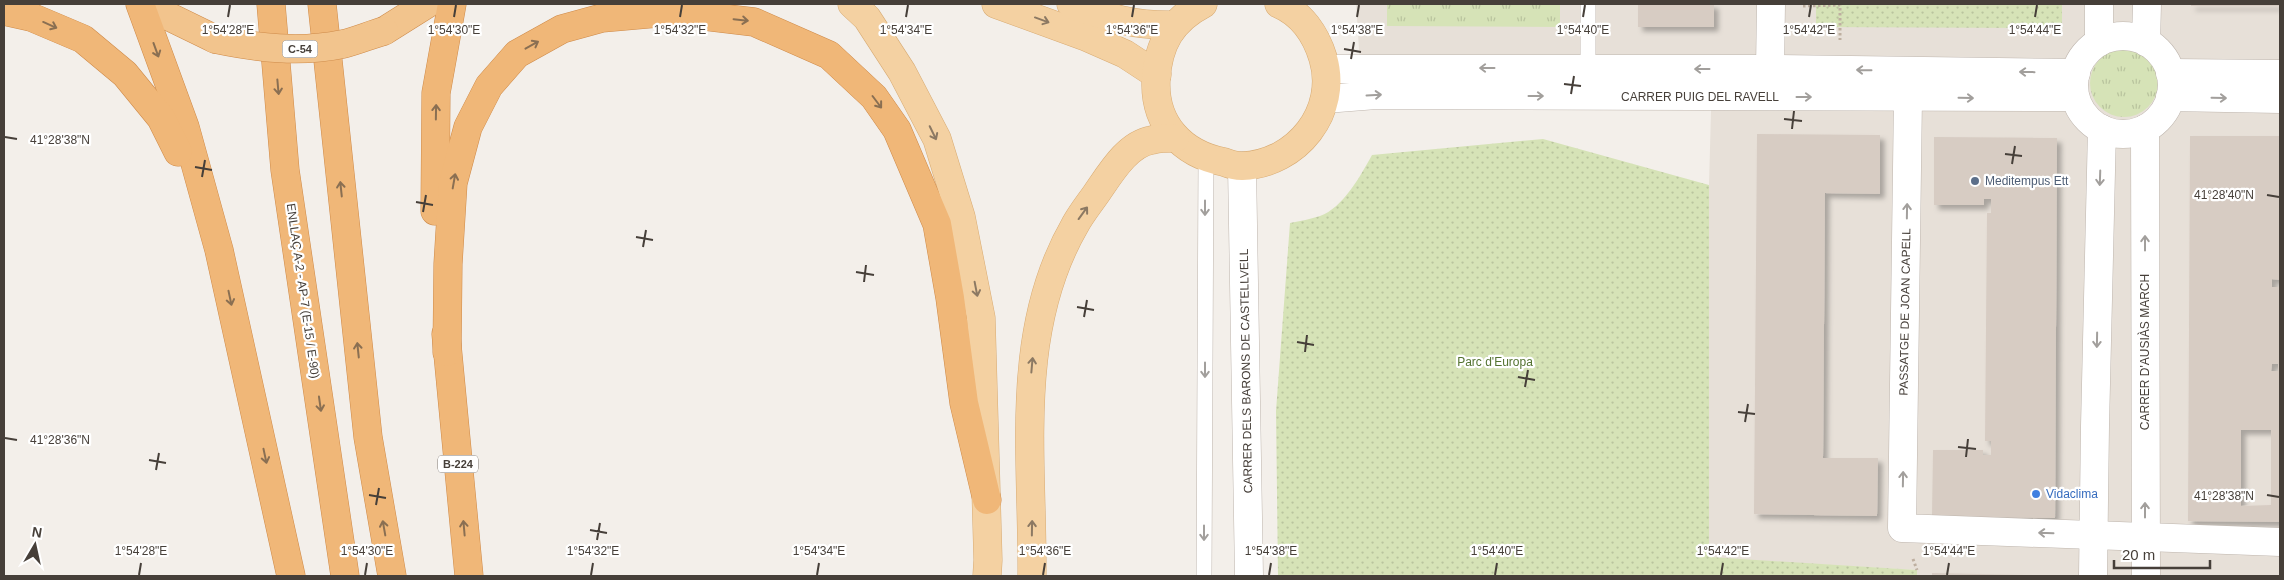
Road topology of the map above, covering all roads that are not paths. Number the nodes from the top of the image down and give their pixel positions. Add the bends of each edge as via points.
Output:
1 (141, 4) edge
2 (271, 4) edge
3 (322, 4) edge
4 (427, 4) edge
5 (452, 4) edge
6 (852, 4) edge
7 (996, 4) edge
8 (1072, 4) edge
9 (1204, 4) edge
10 (1280, 4) edge
11 (1588, 4) edge
12 (1771, 4) edge
13 (2099, 4) edge
14 (2146, 4) edge
15 (4, 12) edge
16 (1175, 25) junction
17 (2099, 42) junction
18 (2146, 42) junction
19 (1588, 68) junction
20 (1326, 69) junction
21 (1770, 69) junction
22 (2280, 74) edge
23 (1156, 75) junction
24 (2076, 85) junction
25 (2170, 85) junction
26 (1908, 97) junction
27 (1325, 99) junction
28 (2280, 99) edge
29 (2145, 128) junction
30 (2102, 129) junction
31 (1175, 138) junction
32 (1206, 159) junction
33 (1242, 166) junction
34 (219, 250) junction
35 (447, 352) junction
36 (987, 500) junction
37 (2094, 535) junction
38 (2146, 538) junction
39 (2280, 542) edge
40 (291, 576) edge
41 (345, 576) edge
42 (392, 576) edge
43 (469, 576) edge
44 (987, 576) edge
45 (1032, 576) edge
46 (1204, 576) edge
47 (1249, 576) edge
48 (2093, 576) edge
49 (2146, 576) edge

1 - 4 highway, C-54 / C-54, bridge via 216,39 256,48 300,49 343,44 384,31
1 -> 34 highway via 185,127
2 -> 41 highway, ENLLAÇ A-2 - AP-7 (E-15 / E-90) via 285,170
42 -> 3 highway via 368,437
35 -> 5 highway via 435,214 436,93
6 -> 36 main road via 867,18 902,72 937,140 961,217 981,318
7 -> 23 main road via 1092,39 1125,54
8 - 16 main road via 1116,20 1151,26
9 - 16 main road via 1186,13
10 - 20 main road via 1304,21 1319,43
11 - 19 lane
12 - 21 street
13 - 17 street
14 - 18 street
15 -> 34 highway via 31,16 83,39 125,74 161,118 189,175
16 - 23 main road via 1164,43
17 - 18 street via 2124,35
17 - 24 street via 2083,56
18 - 25 street via 2164,57
19 -> 20 street
21 -> 19 street
20 - 27 main road
24 -> 21 street
22 - 25 street
23 - 31 main road via 1156,94
26 -> 24 street, CARRER PUIG DEL RAVELL
24 - 30 street via 2080,109
25 -> 28 street
25 - 29 street via 2166,109
27 -> 26 street, CARRER PUIG DEL RAVELL via 1376,95
37 -> 26 street, PASSATGE DE JOAN CAPELL via 1902,528
27 - 33 main road via 1316,123 1298,144 1273,160
29 - 30 street via 2133,133
38 -> 29 street, CARRER D'AUSIÀS MARCH
30 -> 37 street
31 - 32 main road
45 -> 31 main road via 1029,396 1041,308 1056,264 1075,224 1112,172 1132,149 1150,140
32 - 33 main road
32 -> 46 lane
33 - 47 street, CARRER DELS BARONS DE CASTELLVELL
34 -> 40 highway
35 -> 36 highway via 453,183 468,127 489,86 516,54 562,29 602,18 670,12 754,22 830,55 874,97 896,130 937,224 964,403
43 -> 35 highway, B-224
36 - 44 main road
37 - 38 street
37 - 48 street
38 - 39 street
38 - 49 street, CARRER D'AUSIÀS MARCH

